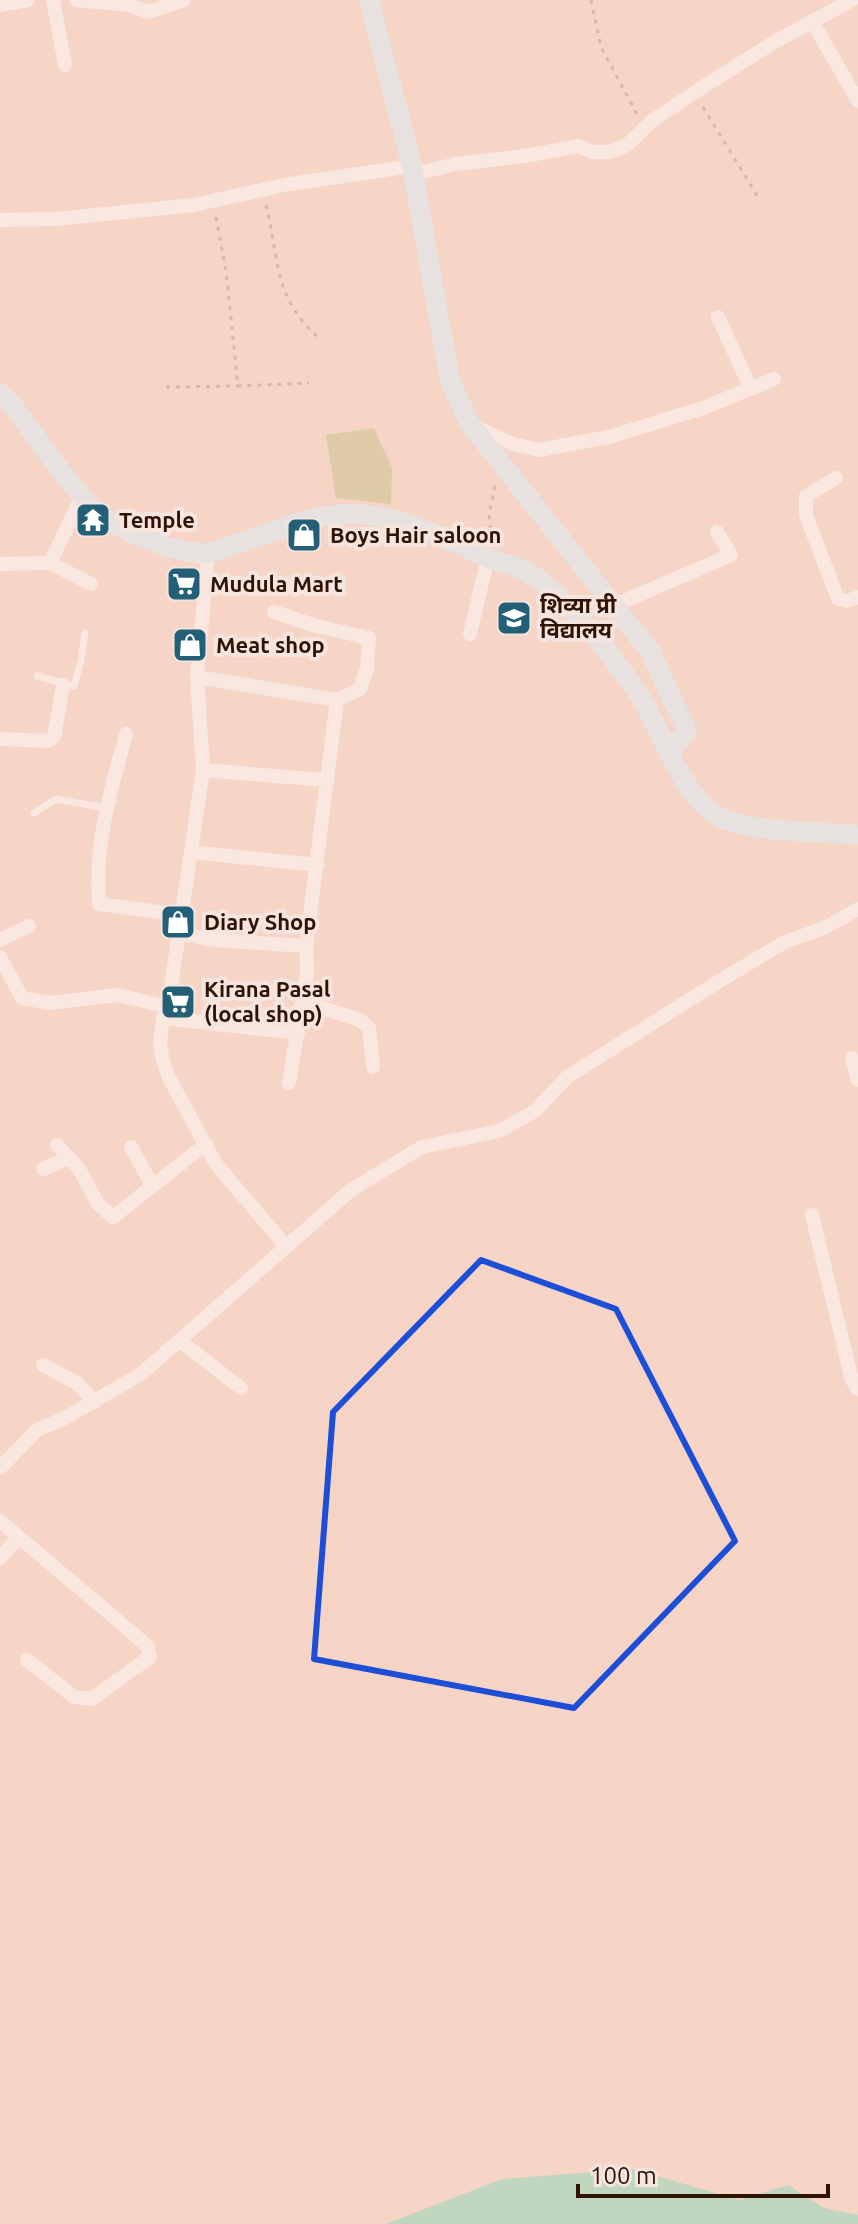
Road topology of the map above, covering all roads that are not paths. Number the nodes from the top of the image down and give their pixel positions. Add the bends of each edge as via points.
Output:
1 (28, 0) edge
2 (53, 0) edge
3 (76, 0) edge
4 (369, 0) edge
5 (852, 0) edge
6 (99, 2) edge
7 (176, 2) edge
8 (0, 5) edge
9 (812, 21) junction
10 (65, 65) dead end
11 (858, 101) edge
12 (413, 170) junction
13 (0, 220) edge
14 (718, 317) dead end
15 (774, 379) dead end
16 (751, 389) junction
17 (0, 393) edge
18 (470, 424) junction
19 (836, 478) dead end
20 (82, 496) junction
21 (717, 532) dead end
22 (208, 553) junction
23 (488, 557) junction
24 (50, 563) junction
25 (0, 564) edge
26 (91, 584) dead end
27 (858, 597) edge
28 (615, 605) junction
29 (274, 612) dead end
30 (85, 633) dead end
31 (470, 634) dead end
32 (37, 676) dead end
33 (197, 677) junction
34 (63, 685) junction
35 (337, 700) junction
36 (126, 734) dead end
37 (0, 739) edge
38 (671, 751) junction
39 (203, 770) junction
40 (325, 780) junction
41 (106, 808) junction
42 (34, 813) dead end
43 (858, 835) edge
44 (191, 852) junction
45 (317, 865) junction
46 (858, 909) edge
47 (181, 915) junction
48 (29, 926) dead end
49 (179, 933) junction
50 (0, 940) edge
51 (306, 946) junction
52 (0, 957) edge
53 (303, 1002) junction
54 (166, 1012) junction
55 (298, 1033) junction
56 (852, 1058) dead end
57 (373, 1067) dead end
58 (858, 1080) edge
59 (289, 1083) dead end
60 (206, 1144) junction
61 (57, 1145) dead end
62 (131, 1147) dead end
63 (69, 1158) junction
64 (43, 1169) dead end
65 (152, 1185) junction
66 (812, 1215) dead end
67 (285, 1245) junction
68 (180, 1341) junction
69 (43, 1365) dead end
70 (241, 1388) dead end
71 (858, 1389) edge
72 (95, 1402) junction
73 (0, 1468) edge
74 (0, 1521) edge
75 (19, 1537) junction
76 (0, 1558) edge
77 (27, 1660) dead end

1 - 8 street
2 - 10 street
3 - 6 street
4 - 12 main road
5 - 9 street
6 - 7 street via 148,12
9 - 11 street
9 - 12 street via 610,152 579,146
12 - 13 street via 124,214
12 - 18 main road via 450,381
14 - 16 street
15 - 16 street
16 - 18 street via 609,437 539,450
17 - 20 main road
18 - 28 main road
19 - 27 street via 806,496 806,515 838,599
20 - 22 main road via 105,518 134,534
20 - 24 street
21 - 28 street via 731,555
22 - 23 main road via 314,519 347,514 398,521
22 - 33 street
23 - 31 street
23 - 38 main road via 529,573 564,603 639,695
24 - 25 street
24 - 26 street
28 - 38 main road via 650,651 687,731
29 - 35 street via 369,638 360,689
30 - 34 lane via 74,686
32 - 34 lane
33 - 35 street
33 - 39 street
34 - 37 street via 54,737
35 - 40 street
36 - 41 street
38 - 43 main road via 680,775 725,819
39 - 40 street
39 - 44 street
40 - 45 street
41 - 42 lane via 56,799
41 - 47 street via 99,904
44 - 45 street
44 - 47 street
45 - 51 street
46 - 67 street via 783,943 721,980 567,1077 535,1111 499,1131 422,1147 351,1190
47 - 49 street
48 - 50 street
49 - 51 street
49 - 54 street
51 - 53 street
52 - 54 street via 22,998 50,1003 117,995
53 - 55 street
53 - 57 street via 360,1020 369,1028
54 - 55 street
54 - 60 street via 160,1042 165,1068
55 - 59 street
56 - 58 street
60 - 65 street
60 - 67 street via 216,1164
61 - 63 street
62 - 65 street
63 - 64 street
63 - 65 street via 98,1204 113,1217
66 - 71 street
67 - 68 street
68 - 70 street
68 - 72 street via 141,1374
69 - 72 street via 77,1383
72 - 73 street via 37,1430
74 - 75 street
75 - 76 street
75 - 77 street via 148,1647 150,1657 92,1699 74,1697

